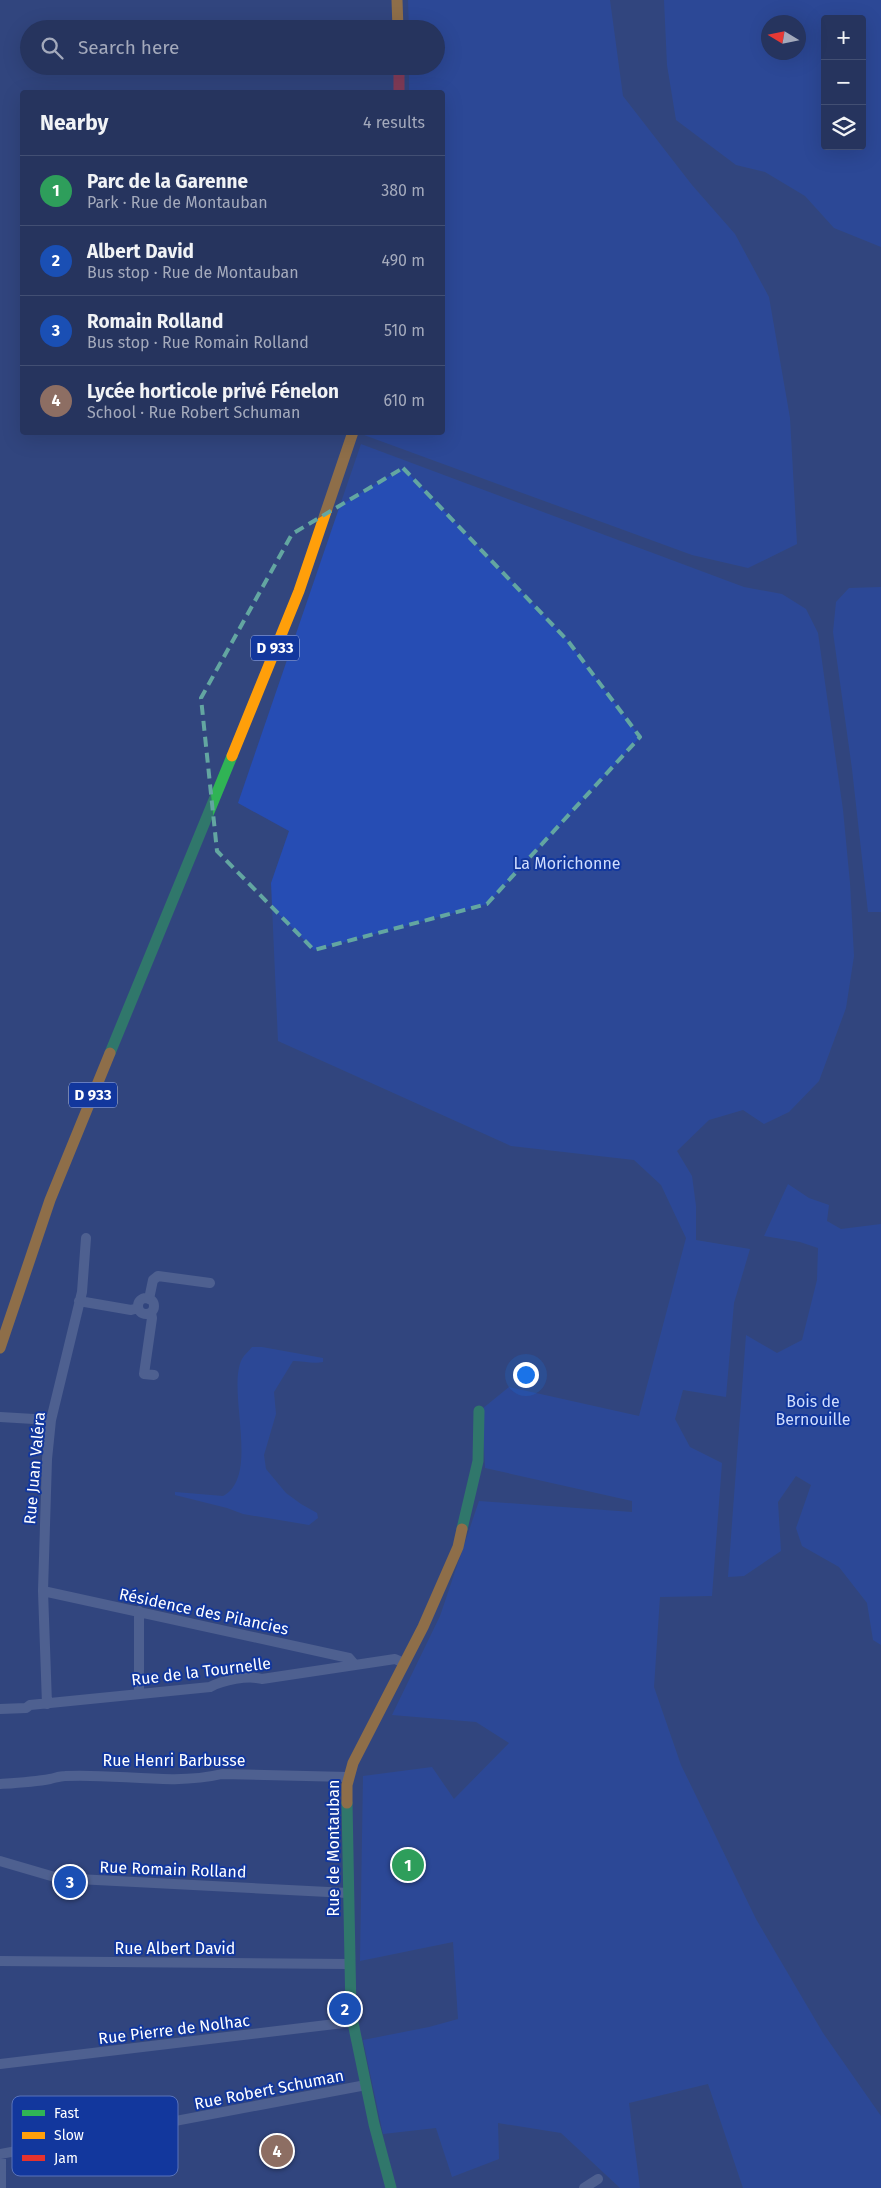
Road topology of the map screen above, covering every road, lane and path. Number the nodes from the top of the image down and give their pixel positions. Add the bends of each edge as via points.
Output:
1 (386, 0) edge
2 (398, 0) edge
3 (387, 20) edge
4 (398, 20) edge
5 (388, 75) edge
6 (399, 75) edge
7 (388, 90) edge
8 (399, 90) edge
9 (341, 435) edge
10 (351, 435) edge
11 (342, 447) junction
12 (290, 583) dead end
13 (86, 1238) dead end
14 (210, 1283) dead end
15 (149, 1299) junction
16 (79, 1302) junction
17 (138, 1308) junction
18 (151, 1312) junction
19 (0, 1348) edge
20 (154, 1375) dead end
21 (479, 1411) dead end
22 (0, 1417) edge
23 (51, 1420) junction
24 (43, 1591) junction
25 (139, 1611) junction
26 (404, 1663) junction
27 (355, 1665) junction
28 (140, 1694) junction
29 (47, 1704) junction
30 (0, 1709) edge
31 (348, 1777) junction
32 (0, 1784) edge
33 (0, 1861) edge
34 (348, 1893) junction
35 (0, 1961) edge
36 (349, 1964) junction
37 (352, 2022) junction
38 (0, 2064) edge
39 (366, 2085) junction
40 (178, 2120) edge
41 (0, 2154) edge
42 (598, 2179) dead end
43 (1, 2188) edge
44 (391, 2188) edge
45 (584, 2188) edge

1 - 3 main road
2 - 4 main road
5 - 7 main road
6 - 8 main road
9 - 11 main road, D 933
10 - 11 main road, D 933
11 - 12 main road, D 933
11 - 19 main road, D 933 via 318,539 299,591 50,1200
13 - 16 street, Rue Juan Valéra
14 - 15 street via 158,1276 153,1280
15 - 17 street via 142,1299
15 - 18 street via 154,1305
16 - 17 street via 131,1310
16 - 23 street, Rue Juan Valéra
17 - 18 street via 144,1314
18 - 20 street via 144,1374
21 - 26 main road, Rue de Montauban via 478,1461 458,1546
22 - 23 street
23 - 24 street, Rue Juan Valéra via 44,1509
24 - 25 street, Résidence des Pilancies
24 - 29 street, Rue Juan Valéra
25 - 27 street, Résidence des Pilancies via 349,1658
25 - 28 street
26 - 27 street, Rue de la Tournelle via 395,1659
26 - 31 main road, Rue de Montauban
27 - 28 street, Rue de la Tournelle
28 - 29 street, Rue de la Tournelle
29 - 30 street, Rue de la Tournelle
31 - 32 street, Rue Henri Barbusse via 222,1774 207,1778 62,1776
31 - 34 main road, Rue de Montauban
33 - 34 street, Rue Romain Rolland via 58,1878
34 - 36 main road, Rue de Montauban
35 - 36 street, Rue Albert David
36 - 37 main road, Rue de Montauban
37 - 38 street, Rue Pierre de Nolhac
37 - 39 main road, Rue de Montauban
39 - 40 street, Rue Robert Schuman
39 - 44 main road, Rue de Montauban
41 - 43 street
42 - 45 street

